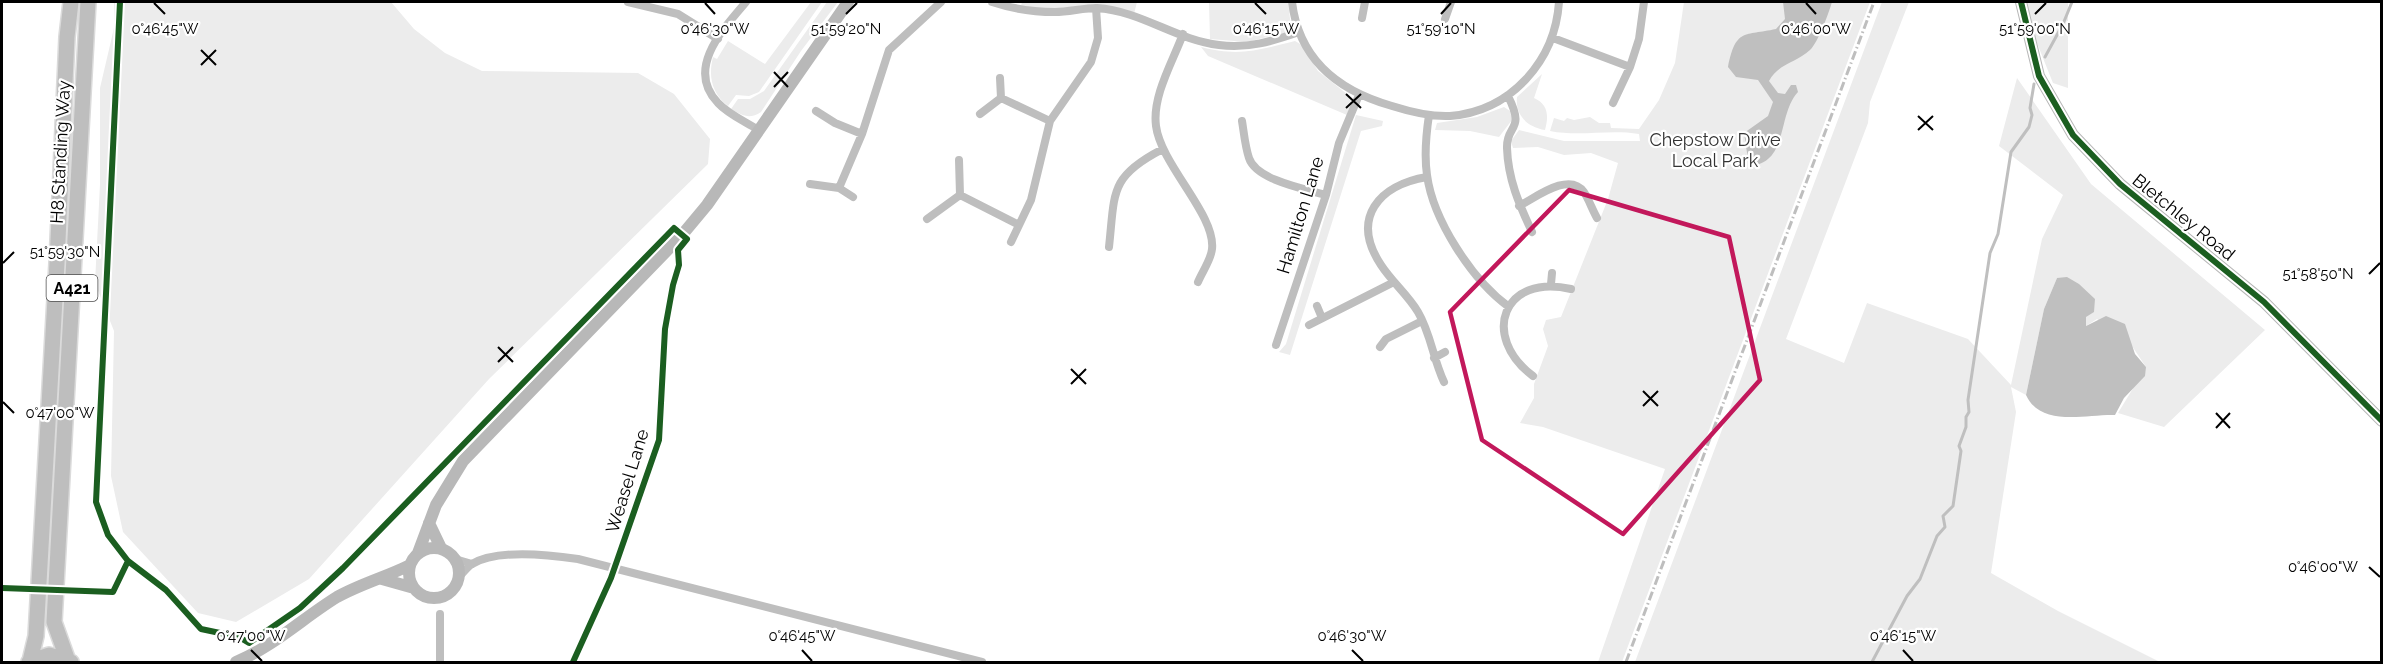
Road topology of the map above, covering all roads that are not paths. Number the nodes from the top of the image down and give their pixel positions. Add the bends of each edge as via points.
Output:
1 (71, 2) edge
2 (88, 2) edge
3 (628, 2) edge
4 (746, 2) edge
5 (848, 2) edge
6 (941, 2) edge
7 (993, 2) edge
8 (1292, 2) edge
9 (1365, 2) edge
10 (1451, 2) edge
11 (1559, 2) edge
12 (1644, 2) edge
13 (2021, 2) edge
14 (1021, 6) edge
15 (1096, 8) junction
16 (1362, 18) dead end
17 (1445, 20) dead end
18 (1299, 32) junction
19 (1183, 34) junction
20 (1552, 38) junction
21 (718, 39) junction
22 (1630, 67) junction
23 (1000, 78) dead end
24 (1359, 95) junction
25 (1508, 96) junction
26 (1001, 98) junction
27 (1613, 103) dead end
28 (816, 111) dead end
29 (980, 114) dead end
30 (1429, 115) junction
31 (1242, 121) dead end
32 (1050, 122) junction
33 (757, 129) junction
34 (862, 134) junction
35 (1161, 150) junction
36 (959, 160) dead end
37 (1427, 177) junction
38 (810, 184) dead end
39 (839, 188) junction
40 (960, 195) junction
41 (1326, 195) junction
42 (853, 197) dead end
43 (1519, 206) junction
44 (1597, 218) dead end
45 (927, 219) dead end
46 (1019, 225) junction
47 (1532, 232) dead end
48 (1011, 242) dead end
49 (1109, 246) dead end
50 (1552, 273) dead end
51 (1198, 282) dead end
52 (1394, 282) junction
53 (1551, 284) junction
54 (1571, 289) dead end
55 (1317, 306) dead end
56 (1509, 307) junction
57 (1322, 318) junction
58 (1422, 321) junction
59 (1309, 325) dead end
60 (1276, 345) dead end
61 (1380, 347) dead end
62 (1445, 352) dead end
63 (1509, 352) junction
64 (1498, 357) dead end
65 (1434, 358) junction
66 (1533, 376) dead end
67 (1444, 381) dead end
68 (2382, 421) edge
69 (429, 523) junction
70 (441, 548) junction
71 (418, 553) junction
72 (455, 559) junction
73 (472, 564) junction
74 (410, 565) junction
75 (459, 577) junction
76 (382, 579) junction
77 (414, 588) junction
78 (440, 614) dead end
79 (251, 659) edge
80 (29, 662) edge
81 (70, 662) edge
82 (236, 663) edge
83 (440, 663) edge
84 (982, 663) edge

1 - 80 highway, H8 Standing Way / A421 via 66,37 36,636
2 - 81 highway, H8 Standing Way / A421 via 54,622
3 - 21 street via 678,14
4 - 21 street
5 - 33 main road
6 - 34 street via 889,50
7 - 14 street
8 - 18 street
9 - 16 street
10 - 17 street
11 - 20 street
12 - 22 street
13 - 68 main road, Bletchley Road via 2039,76 2073,135 2120,184 2264,302
14 - 15 street via 1056,12
15 - 19 street via 1135,14
15 - 32 street via 1098,38 1091,62
18 - 19 street via 1255,45 1236,46 1208,43
18 - 24 street via 1323,68
19 - 35 street via 1160,92 1155,123
20 - 22 street
20 - 25 street via 1535,70
21 - 33 street via 704,66 710,92 727,111
22 - 27 street
23 - 26 street
24 - 30 street
24 - 41 street, Hamilton Lane via 1339,143
25 - 30 street via 1470,113
25 - 43 street via 1516,125 1506,144 1510,180
26 - 29 street
26 - 32 street
28 - 34 street
30 - 37 street
31 - 41 street via 1249,159 1256,170
32 - 46 street via 1031,200
33 - 69 main road via 707,205 682,235 463,461
34 - 39 street
35 - 49 street via 1135,164 1121,179
35 - 51 street via 1194,200 1212,239 1212,251
36 - 40 street
37 - 52 street via 1385,192 1369,217 1373,249
37 - 56 street via 1452,239 1486,286
38 - 39 street
39 - 42 street
40 - 45 street
40 - 46 street
41 - 60 street, Hamilton Lane
43 - 44 street via 1563,184 1574,184 1583,190
43 - 47 street
46 - 48 street
50 - 53 street
52 - 57 street
52 - 58 street
53 - 54 street
53 - 56 street via 1535,286 1520,294
55 - 57 street
56 - 63 street via 1504,338
57 - 59 street
58 - 61 street via 1386,339
58 - 65 street
62 - 65 street
63 - 64 street
63 - 66 street
65 - 67 street
69 - 70 main road
69 - 71 main road
70 - 71 main road
70 - 72 main road
71 - 74 main road
72 - 73 street
72 - 75 main road
73 - 75 street
73 - 84 street via 522,554 578,559
74 - 76 main road
74 - 77 main road via 408,574
75 - 77 main road via 449,593 438,598 426,597
76 - 77 main road
76 - 79 main road via 341,595
78 - 83 street
79 - 82 main road
80 - 81 highway, A421 via 49,655

